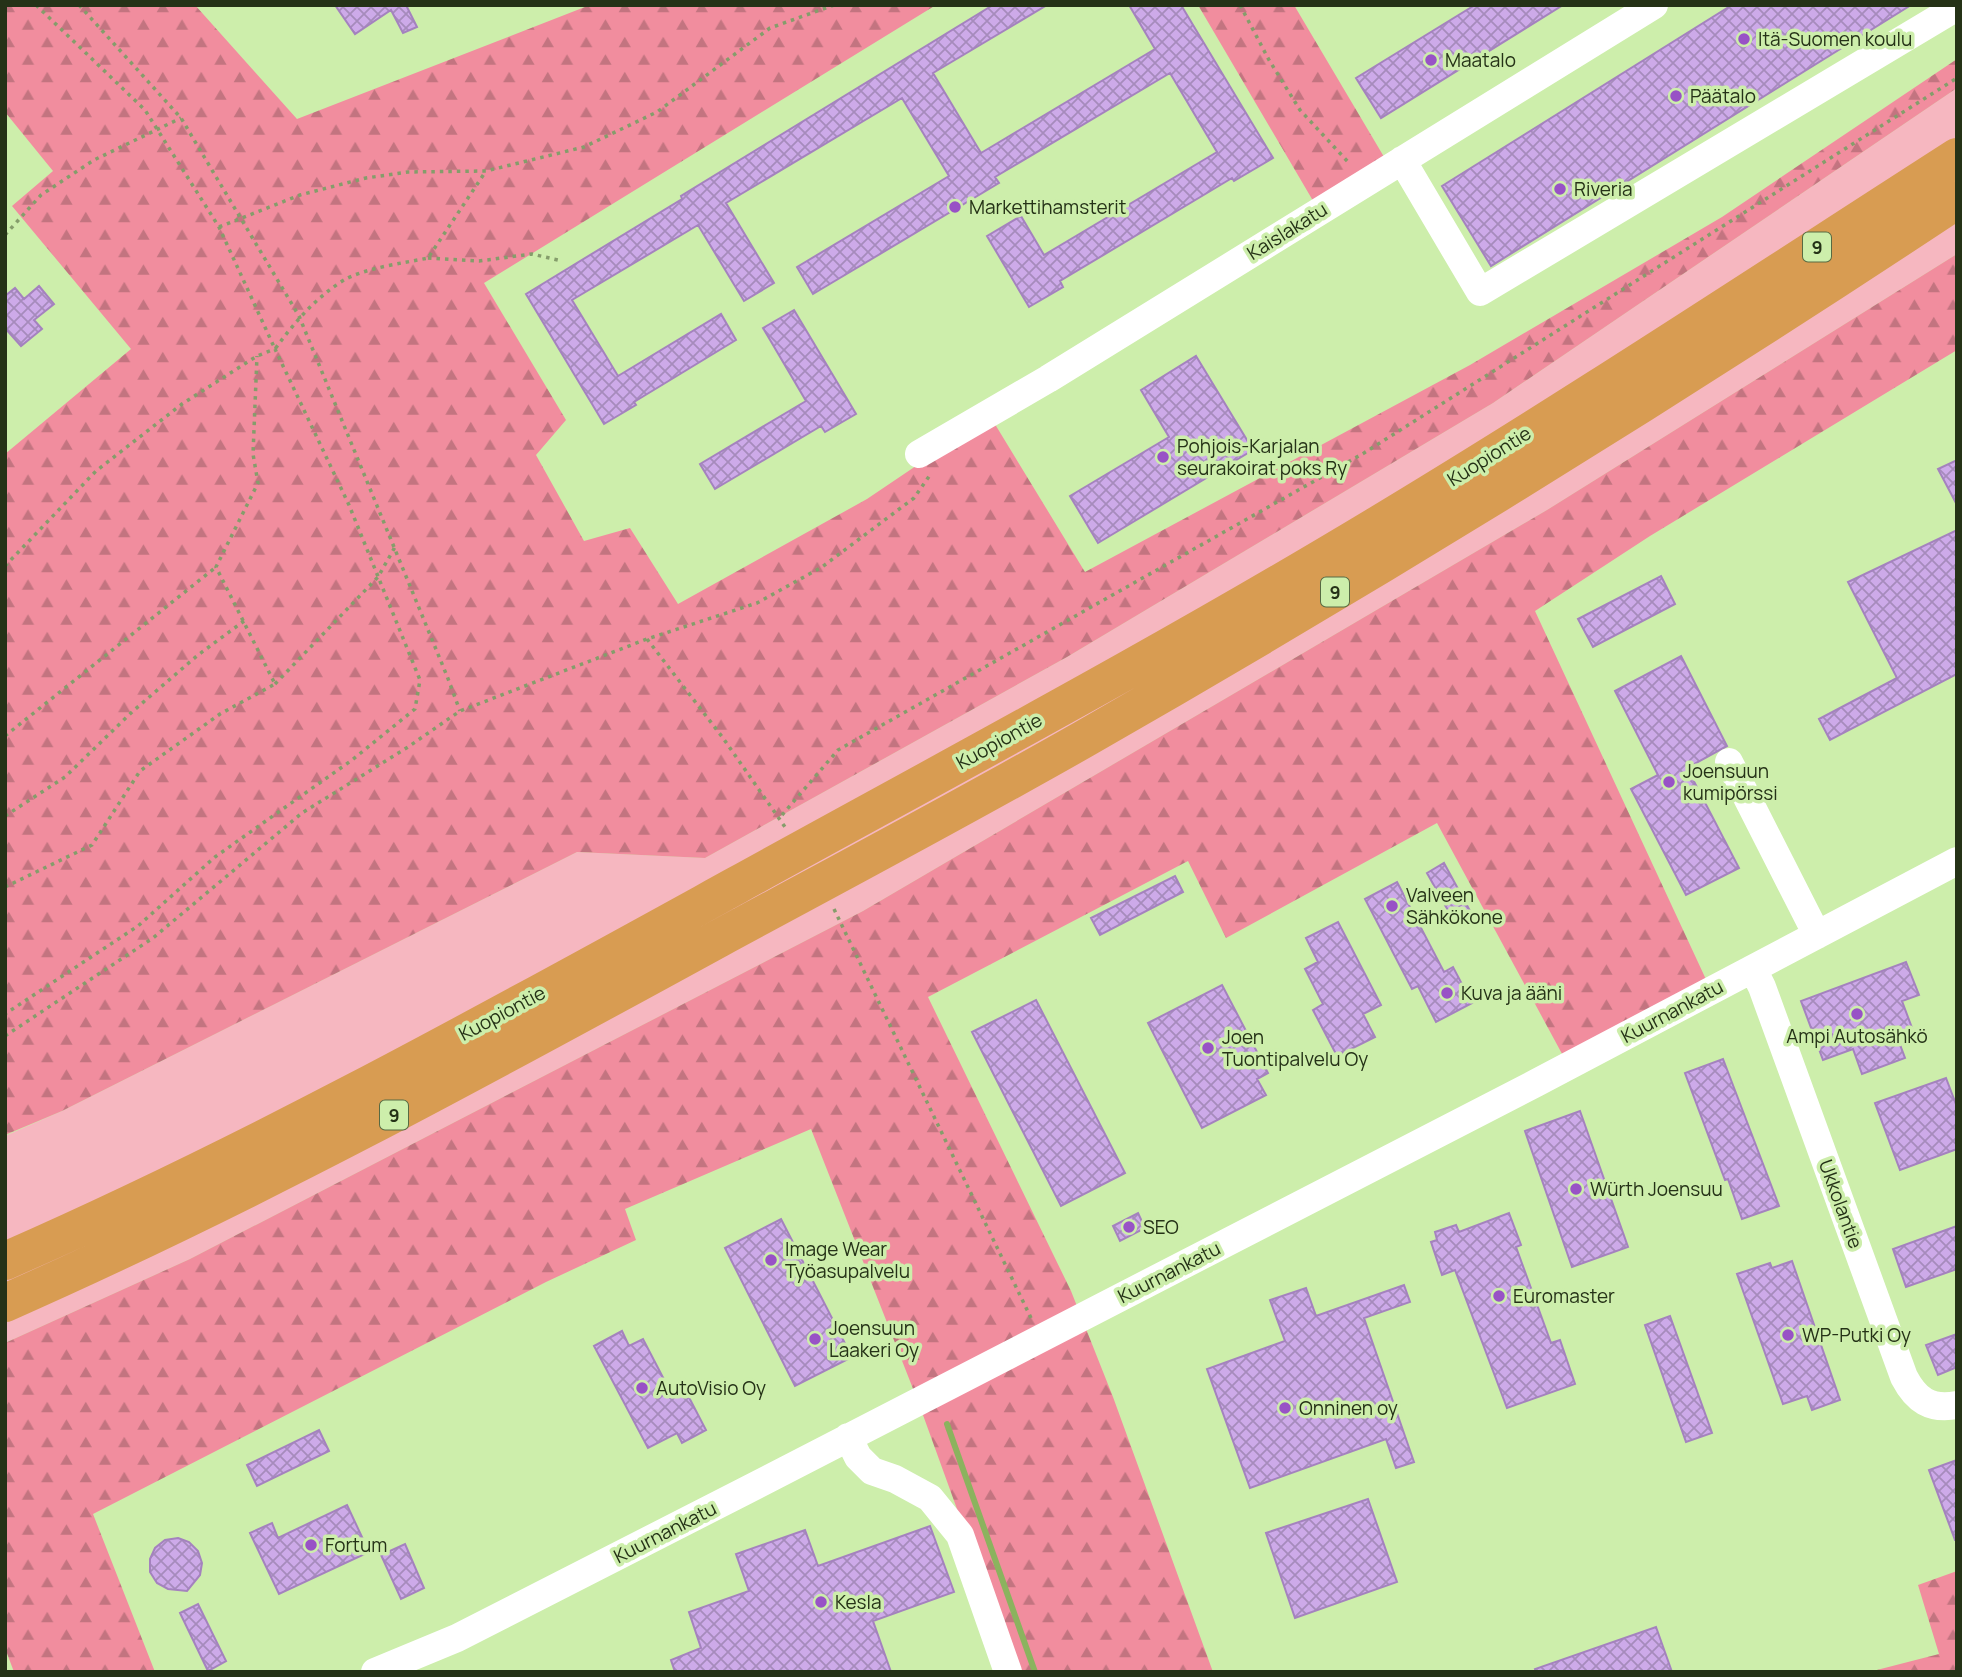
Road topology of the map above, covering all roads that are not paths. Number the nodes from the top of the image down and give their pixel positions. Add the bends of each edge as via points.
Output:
1 (1654, 5) edge
2 (1957, 7) edge
3 (1957, 157) edge
4 (1402, 160) junction
5 (1957, 200) edge
6 (919, 454) dead end
7 (1729, 762) dead end
8 (1957, 860) edge
9 (1817, 935) junction
10 (1753, 968) junction
11 (5, 1261) edge
12 (5, 1303) edge
13 (1957, 1405) edge
14 (848, 1437) junction
15 (388, 1670) edge
16 (1009, 1672) edge

1 - 4 street, Kaislakatu
2 - 4 street via 1480,292
3 - 11 highway, Kuopiontie / 9 via 1374,527 1051,713 370,1085
4 - 6 street, Kaislakatu
5 - 12 highway, Kuopiontie / 9 via 1814,295 1393,558 1084,739 388,1119
7 - 9 street
8 - 9 street, Kuurnankatu
9 - 10 street, Kuurnankatu
10 - 13 street, Ukkolantie via 1904,1377 1912,1392 1926,1403
10 - 14 street, Kuurnankatu
14 - 15 street, Kuurnankatu
14 - 16 street via 872,1471 930,1498 960,1535

